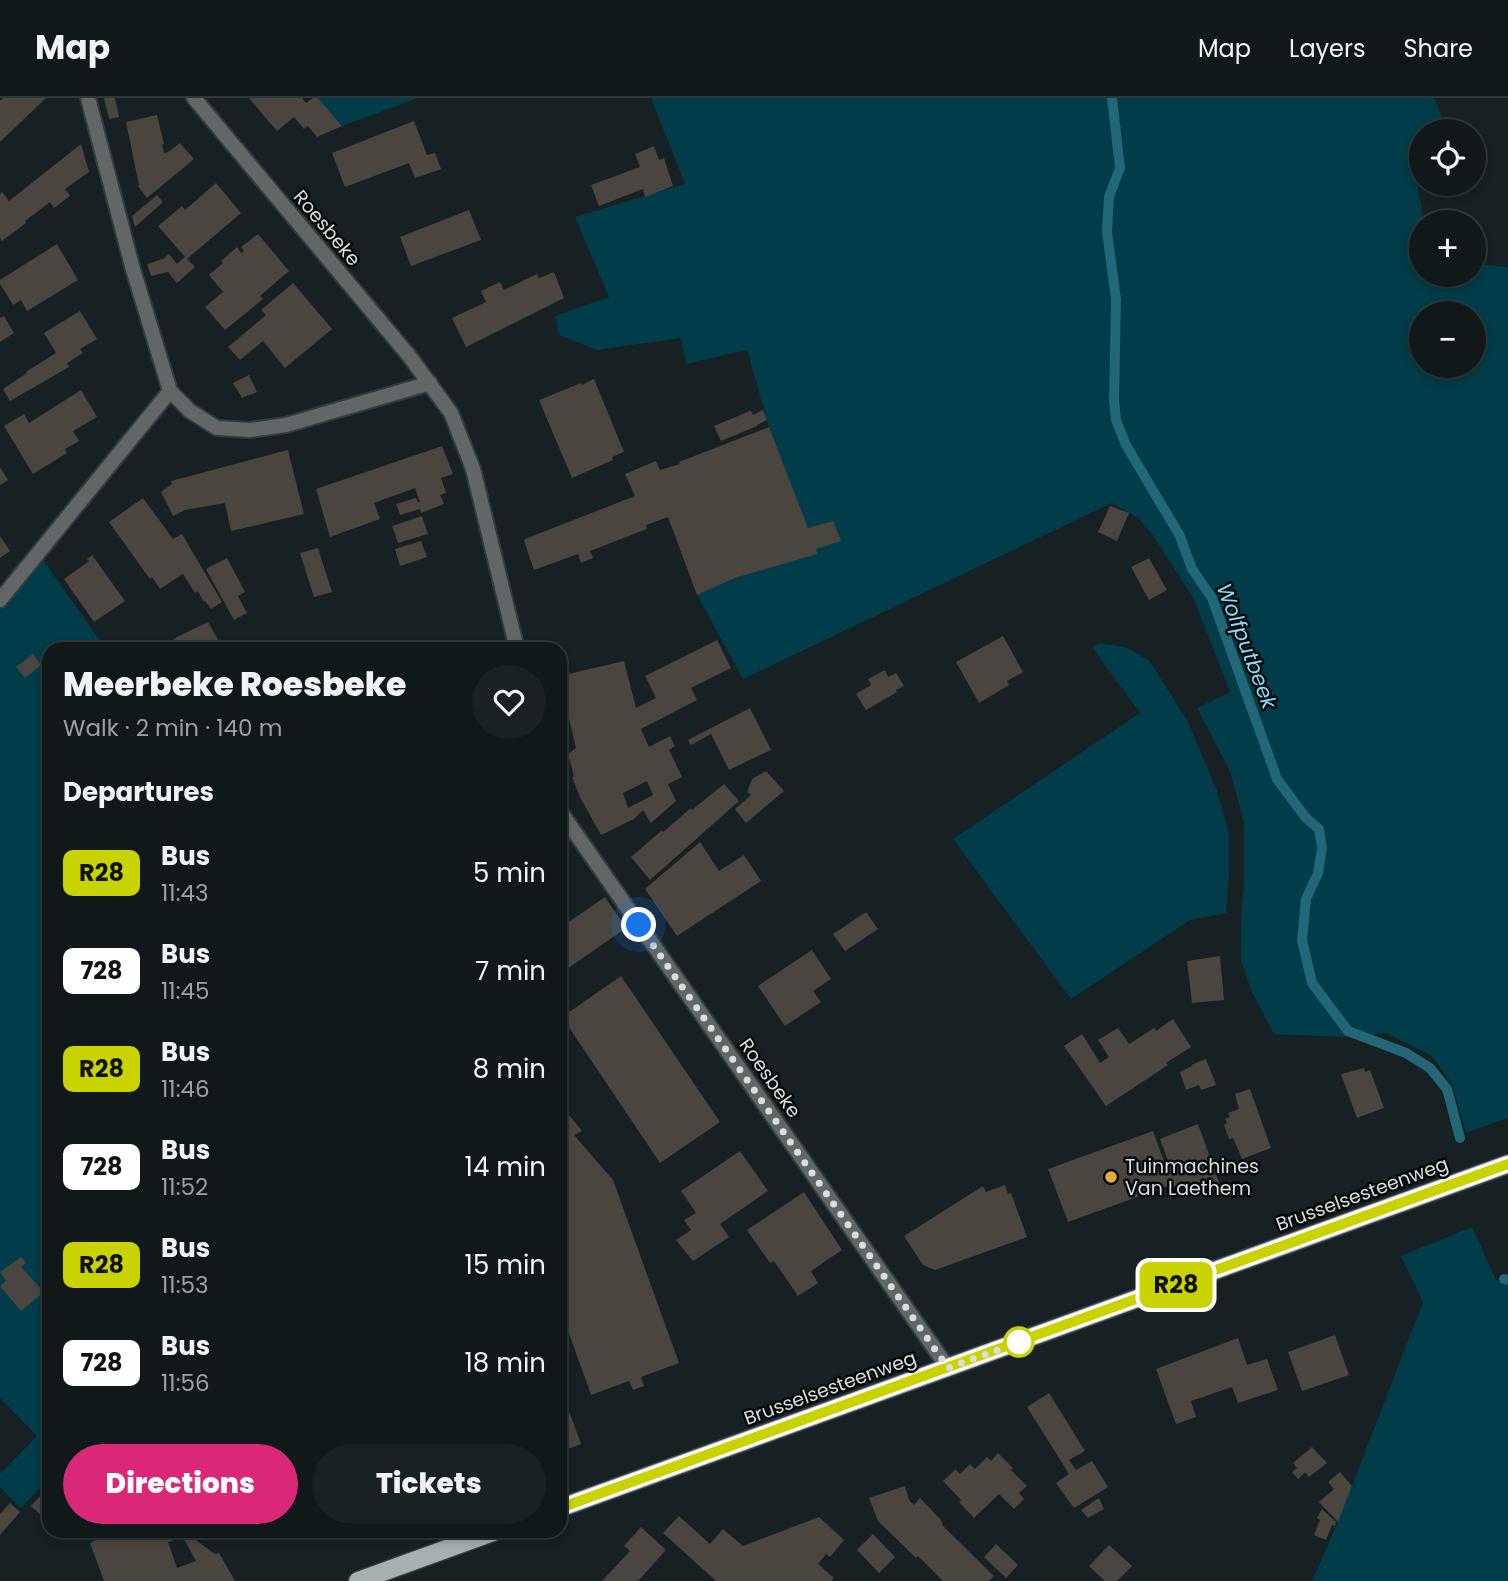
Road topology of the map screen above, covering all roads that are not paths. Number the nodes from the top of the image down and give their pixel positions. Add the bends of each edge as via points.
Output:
1 (88, 98) edge
2 (194, 98) edge
3 (430, 383) junction
4 (170, 391) junction
5 (0, 600) edge
6 (515, 642) edge
7 (567, 820) edge
8 (1508, 1164) edge
9 (948, 1368) junction
10 (567, 1505) edge
11 (477, 1538) edge
12 (358, 1581) edge

1 - 4 street
2 - 3 street, Roesbeke
3 - 4 street via 286,425 250,429 217,428
3 - 6 street, Roesbeke via 452,413 473,469
4 - 5 street
7 - 9 street, Roesbeke
8 - 9 main road, Brusselsesteenweg
9 - 10 main road, Brusselsesteenweg
11 - 12 main road

